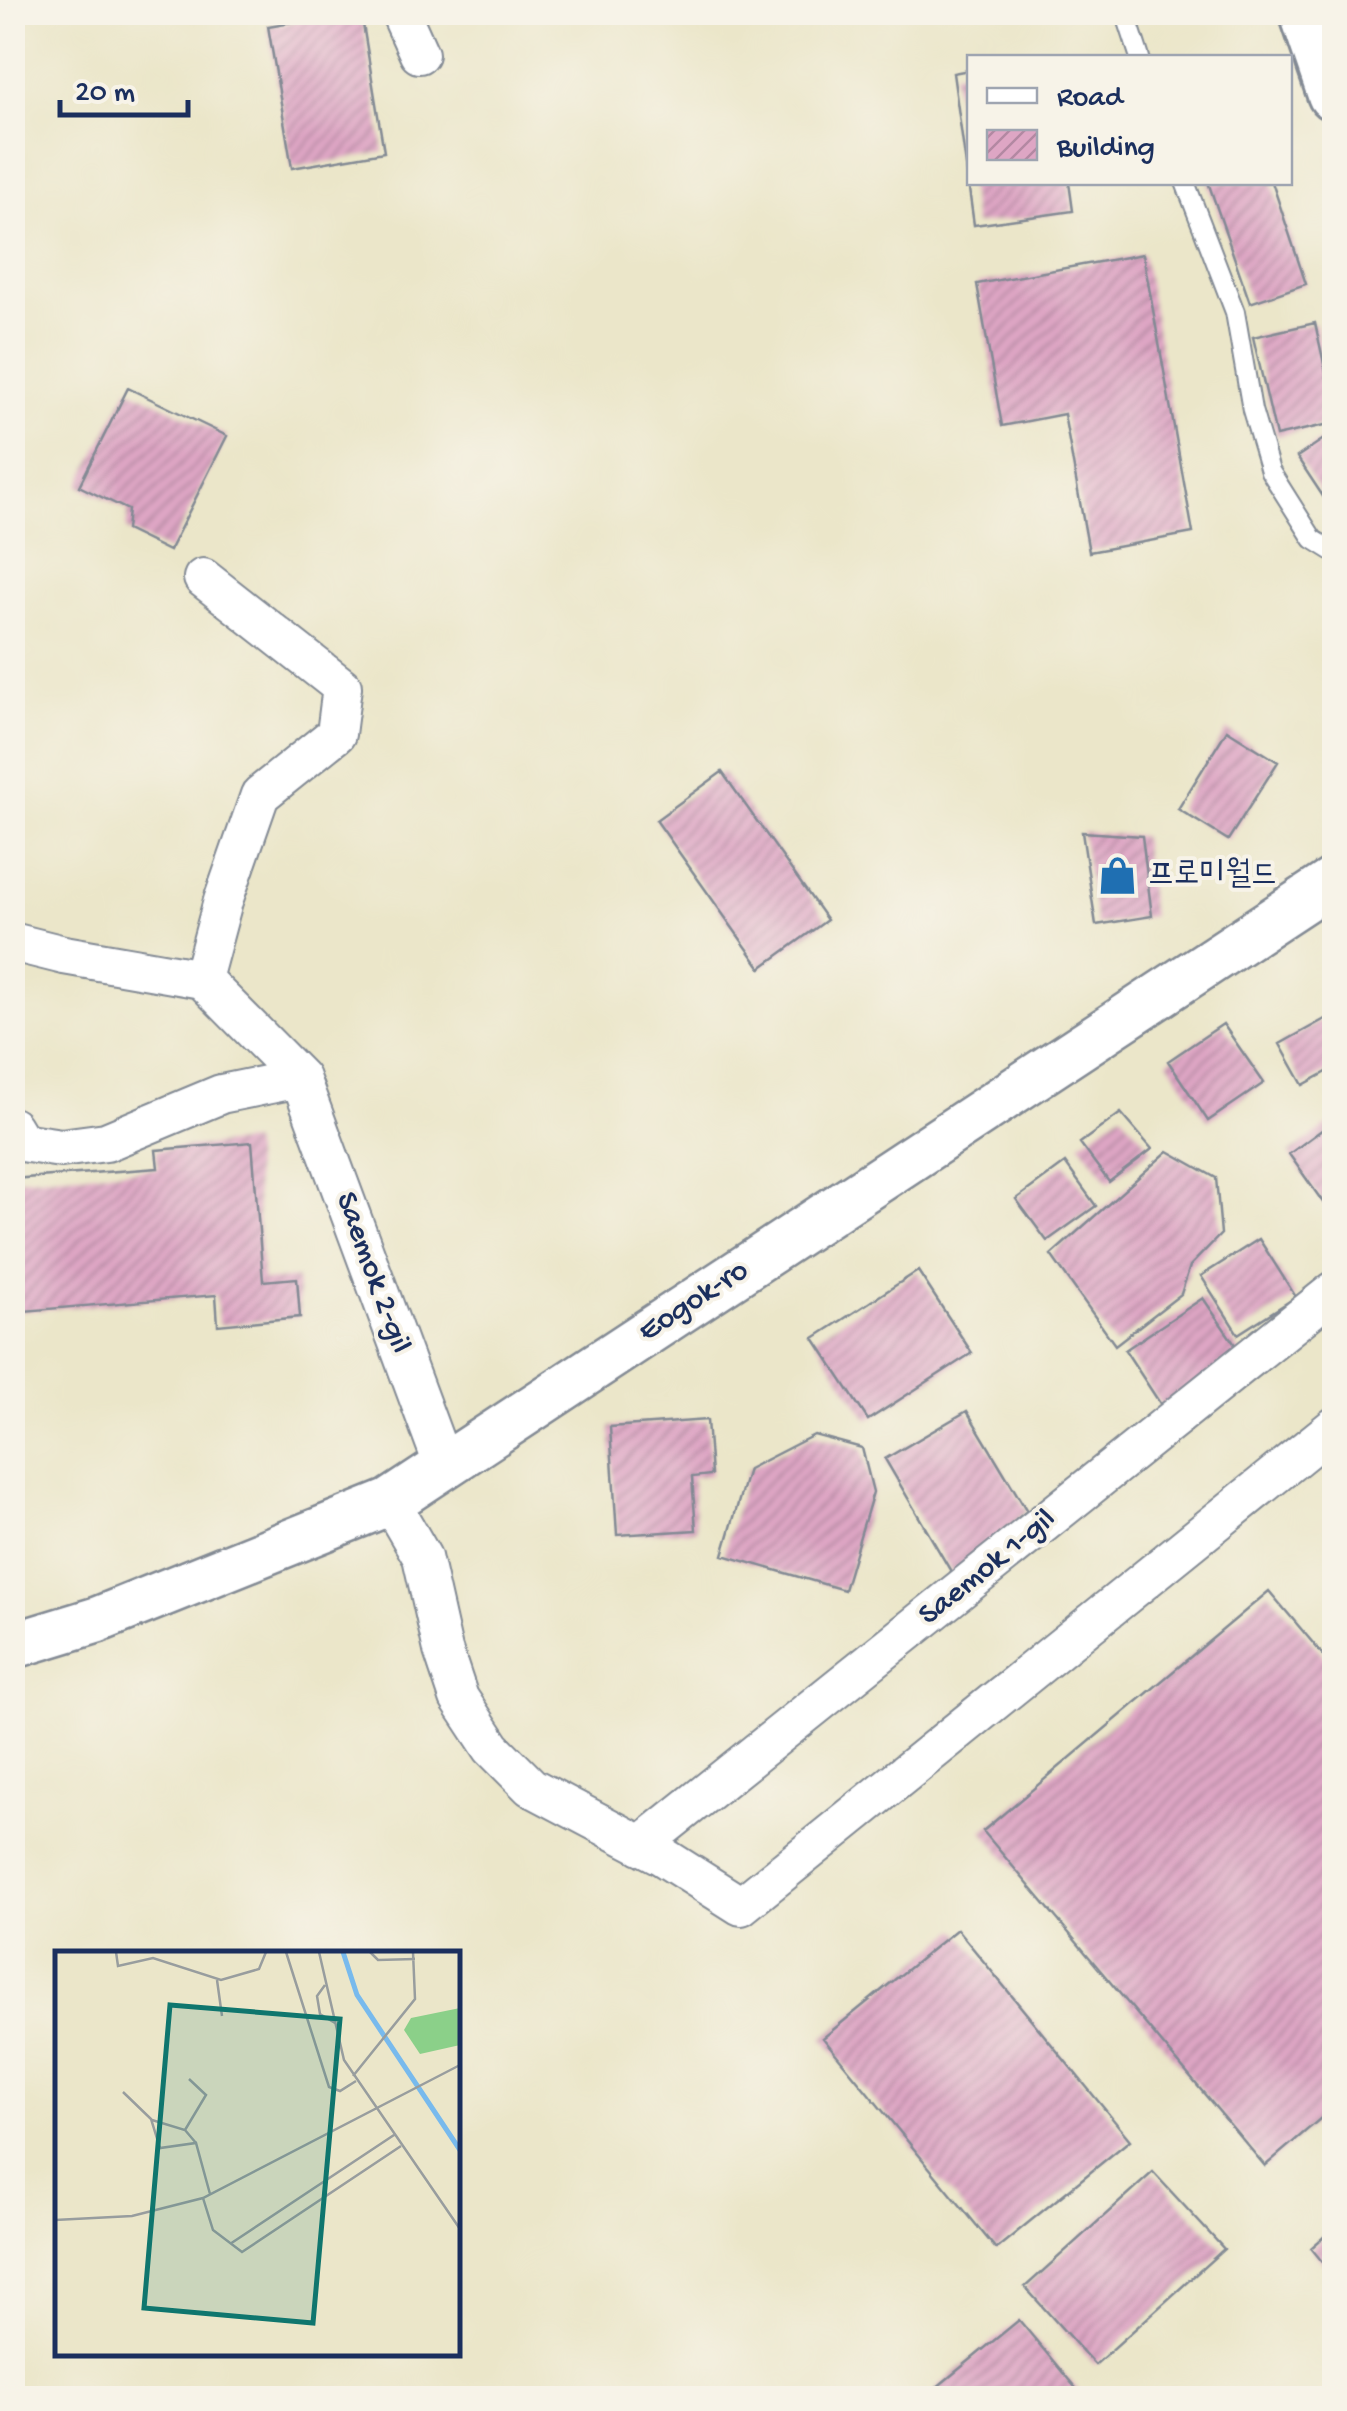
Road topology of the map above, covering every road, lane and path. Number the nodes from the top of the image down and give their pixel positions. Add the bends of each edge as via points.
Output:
1 (400, 12) edge
2 (1125, 12) edge
3 (1302, 21) edge
4 (418, 54) dead end
5 (1139, 55) edge
6 (1334, 94) edge
7 (1186, 185) edge
8 (1334, 552) edge
9 (203, 578) dead end
10 (1334, 880) edge
11 (12, 942) edge
12 (202, 979) junction
13 (300, 1078) junction
14 (17, 1134) edge
15 (1334, 1291) edge
16 (1334, 1428) edge
17 (444, 1467) junction
18 (390, 1502) junction
19 (12, 1646) edge
20 (641, 1845) junction

1 - 4 street
2 - 5 lane
3 - 6 main road
7 - 8 lane via 1235,312 1270,471 1313,539
9 - 12 street via 342,687 336,734 260,795
10 - 17 street, Eogok-ro
11 - 12 street
12 - 13 street, Saemok 2-gil
13 - 14 street via 221,1094 106,1142 61,1148
13 - 17 street, Saemok 2-gil
15 - 20 street, Saemok 1-gil
16 - 20 street via 741,1906
17 - 18 street, Eogok-ro
18 - 19 street, Eogok-ro via 97,1620
18 - 20 street via 422,1557 459,1698 492,1748 531,1787

